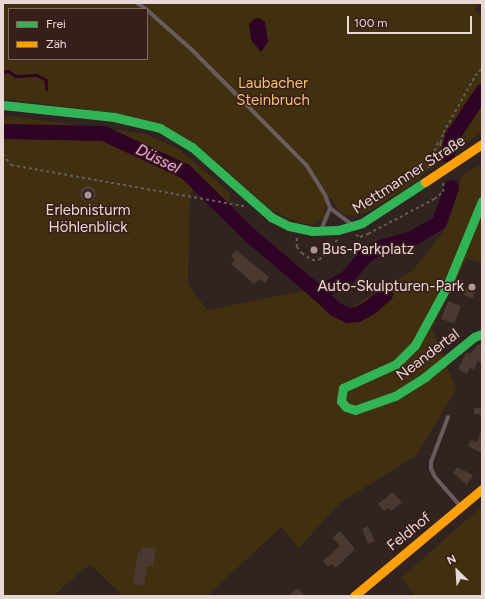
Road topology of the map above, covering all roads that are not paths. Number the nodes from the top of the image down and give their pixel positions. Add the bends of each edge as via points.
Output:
1 (148, 11) edge
2 (3, 105) edge
3 (482, 144) edge
4 (482, 201) edge
5 (330, 208) junction
6 (355, 226) junction
7 (320, 232) junction
8 (482, 334) edge
9 (448, 417) dead end
10 (482, 489) edge
11 (462, 508) junction
12 (354, 596) edge

1 - 5 lane via 296,153 318,182
2 - 7 main road, Mettmanner Straße via 114,117 160,128 192,147 271,217 289,226
3 - 6 main road, Mettmanner Straße via 380,213
4 - 8 main road, Neandertal via 447,286 415,345 396,364 343,388 341,401 346,407 355,410 395,396 425,377 474,337
5 - 6 lane
5 - 7 lane
6 - 7 main road, Mettmanner Straße
9 - 11 lane via 431,462 431,469 443,488
10 - 11 main road, Feldhof
11 - 12 main road, Feldhof

